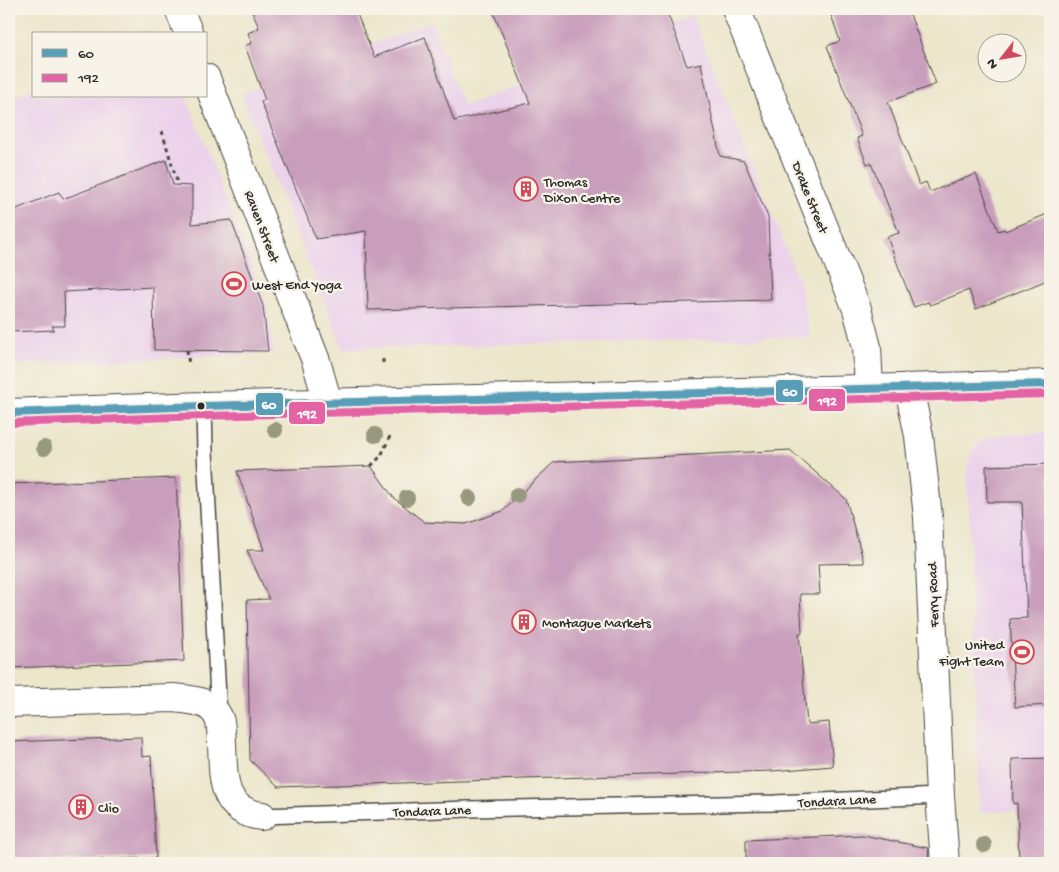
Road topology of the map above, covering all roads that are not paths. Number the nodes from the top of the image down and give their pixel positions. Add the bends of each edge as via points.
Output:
1 (179, 9) edge
2 (736, 9) edge
3 (188, 32) edge
4 (208, 83) edge
5 (1050, 384) edge
6 (909, 388) junction
7 (869, 389) junction
8 (328, 403) junction
9 (204, 406) junction
10 (9, 412) edge
11 (9, 703) edge
12 (219, 718) junction
13 (940, 796) junction
14 (262, 816) joint
15 (945, 863) edge

1 - 3 street
2 - 7 street, Drake Street via 857,309 867,347
4 - 8 street, Raven Street via 316,361
5 - 6 street
6 - 7 street
6 - 13 street, Ferry Road via 919,436 928,517
7 - 8 street
8 - 9 street
9 - 10 street
9 - 12 lane
11 - 12 street via 183,698 211,706
12 - 14 street, Tondara Lane via 228,796 243,810
13 - 14 lane, Tondara Lane via 775,804
13 - 15 street, Ferry Road

